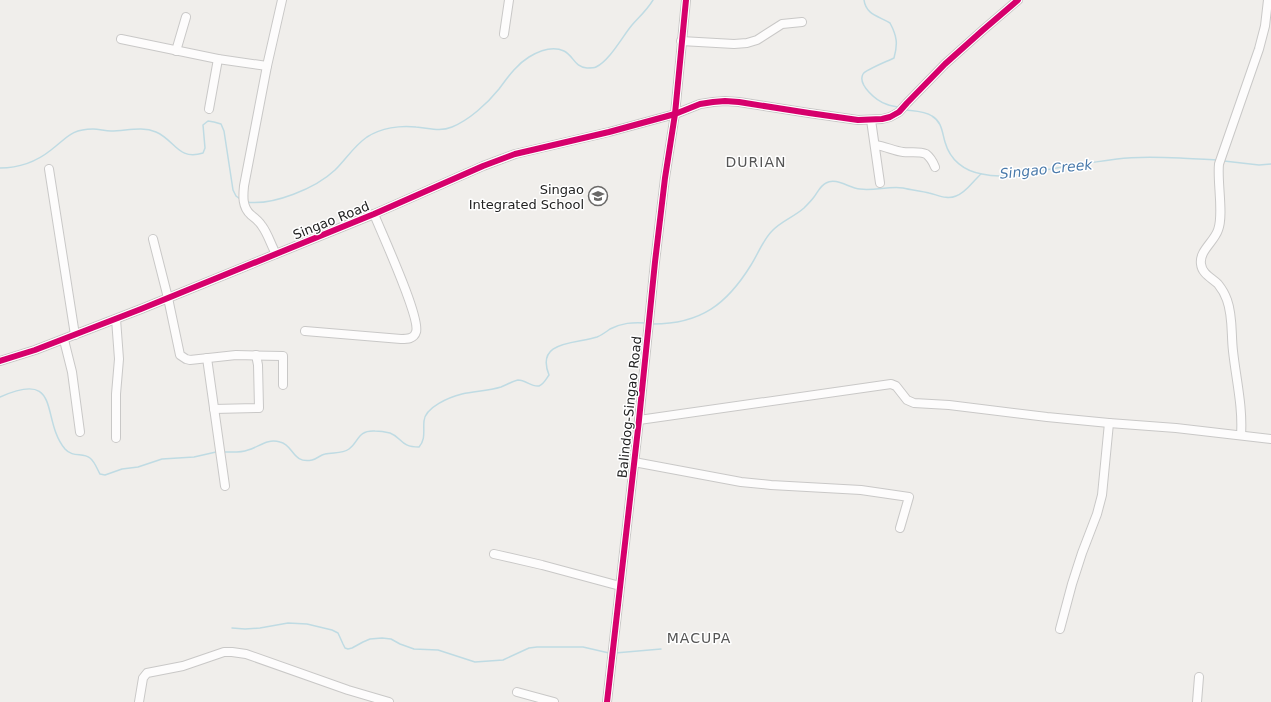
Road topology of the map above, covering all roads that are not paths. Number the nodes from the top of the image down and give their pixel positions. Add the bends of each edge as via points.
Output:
1 (282, 0) edge
2 (509, 0) edge
3 (686, 0) edge
4 (1008, 0) edge
5 (1018, 0) edge
6 (1268, 0) edge
7 (1008, 9) junction
8 (186, 16) dead end
9 (802, 22) dead end
10 (504, 34) dead end
11 (121, 39) dead end
12 (682, 41) junction
13 (176, 51) junction
14 (218, 59) junction
15 (268, 66) junction
16 (209, 109) dead end
17 (675, 114) junction
18 (871, 120) junction
19 (875, 145) junction
20 (935, 167) dead end
21 (49, 169) dead end
22 (880, 183) dead end
23 (374, 214) junction
24 (153, 239) dead end
25 (276, 254) junction
26 (168, 298) junction
27 (116, 319) junction
28 (305, 331) dead end
29 (74, 335) junction
30 (64, 340) junction
31 (256, 355) junction
32 (207, 358) junction
33 (0, 361) edge
34 (283, 385) dead end
35 (214, 409) junction
36 (639, 420) junction
37 (1109, 423) junction
38 (80, 432) dead end
39 (1241, 435) junction
40 (116, 438) dead end
41 (1271, 439) edge
42 (634, 462) junction
43 (225, 486) dead end
44 (900, 528) dead end
45 (494, 554) dead end
46 (620, 586) junction
47 (1060, 629) dead end
48 (1199, 677) dead end
49 (517, 692) dead end
50 (139, 702) edge
51 (389, 702) edge
52 (554, 702) edge
53 (607, 702) edge
54 (1197, 702) edge

1 - 15 street
2 - 10 street
3 - 12 street, Balindog-Singao Road
4 - 7 street
5 - 7 street, Singao Road
6 - 39 street via 1259,49 1219,164 1219,230 1204,251 1201,264 1202,270 1223,290 1230,308 1242,415
7 - 18 street, Singao Road via 945,64 899,112 882,120
8 - 13 street
9 - 12 street via 782,24 757,40 747,43
11 - 13 street
12 - 17 street, Balindog-Singao Road
13 - 14 street
14 - 15 street
14 - 16 street
15 - 25 street via 243,197 247,212 259,221
17 - 18 street, Singao Road via 700,104 725,101
17 - 23 street, Singao Road via 504,158
17 - 36 street, Balindog-Singao Road
18 - 19 street
19 - 20 street via 903,152 927,154
19 - 22 street
21 - 29 street
23 - 25 street, Singao Road
23 - 28 street via 410,303 417,327 415,335 401,338
24 - 26 street
25 - 26 street, Singao Road
26 - 27 street, Singao Road
26 - 32 street via 180,355 190,360
27 - 29 street, Singao Road
27 - 40 street via 119,359
29 - 30 street, Singao Road
30 - 33 street, Singao Road
30 - 38 street via 72,372
31 - 32 street
31 - 34 street via 283,356
31 - 35 street via 259,408
32 - 35 street
35 - 43 street
36 - 37 street via 891,384 896,386 907,400 914,402
36 - 42 street, Balindog-Singao Road
37 - 39 street
37 - 47 street via 1102,495 1082,552
39 - 41 street
42 - 44 street via 741,482 861,490 909,497
42 - 46 street, Balindog-Singao Road
45 - 46 street
46 - 53 street, Balindog-Singao Road
48 - 54 street
49 - 52 street
50 - 51 street via 143,678 147,672 183,666 229,652 246,654

